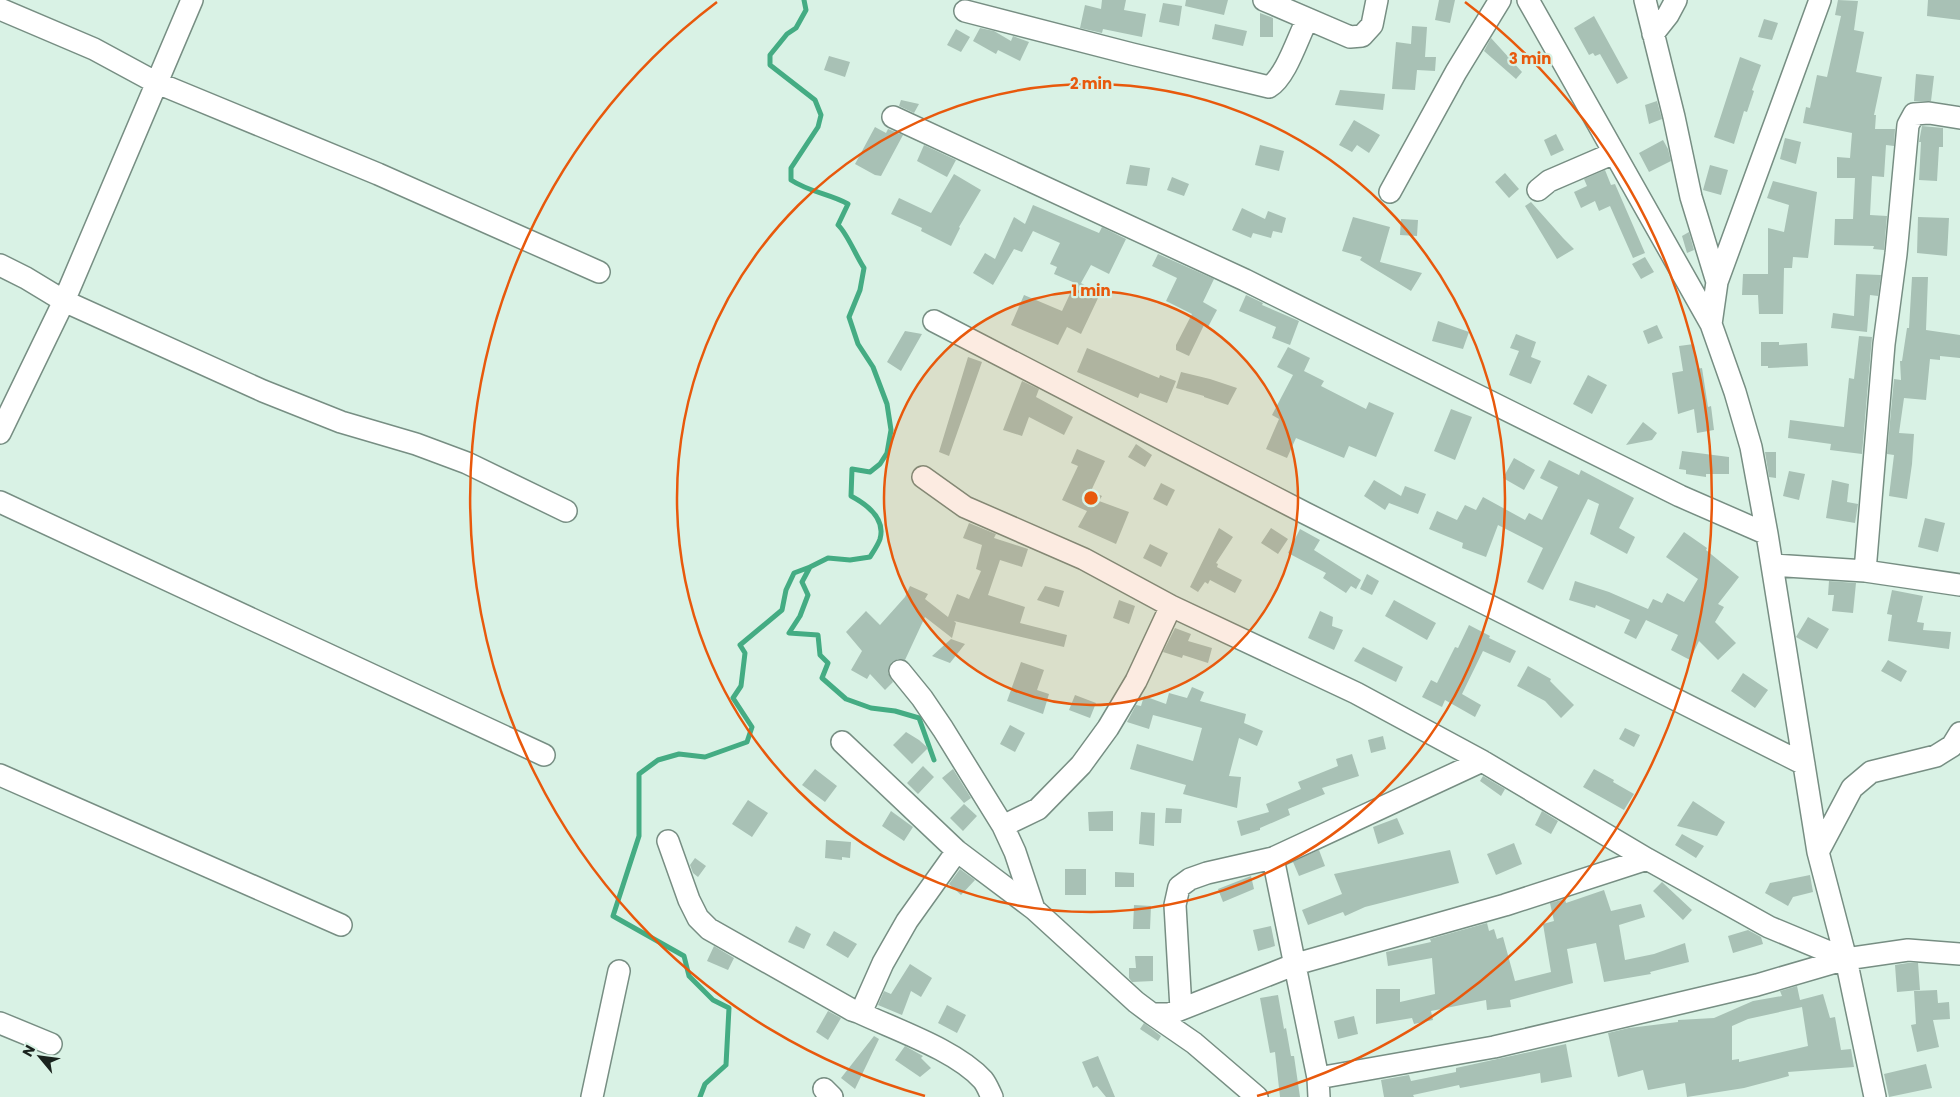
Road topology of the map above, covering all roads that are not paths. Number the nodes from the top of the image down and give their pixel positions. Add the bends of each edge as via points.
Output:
1 (192, 0) edge
2 (1264, 0) edge
3 (1377, 0) edge
4 (1500, 0) edge
5 (1528, 0) edge
6 (1645, 0) edge
7 (1676, 0) edge
8 (1820, 0) edge
9 (0, 9) edge
10 (965, 11) dead end
11 (1306, 20) junction
12 (1653, 34) junction
13 (155, 82) junction
14 (893, 117) dead end
15 (1960, 118) edge
16 (1614, 153) junction
17 (1538, 190) dead end
18 (1390, 192) dead end
19 (0, 265) edge
20 (599, 272) dead end
21 (1717, 282) junction
22 (64, 301) junction
23 (934, 321) dead end
24 (1711, 324) junction
25 (0, 433) edge
26 (923, 477) dead end
27 (0, 502) edge
28 (566, 511) dead end
29 (1767, 534) junction
30 (1772, 565) junction
31 (1865, 571) junction
32 (1960, 585) edge
33 (1171, 606) junction
34 (900, 671) dead end
35 (1960, 733) edge
36 (842, 742) dead end
37 (544, 755) dead end
38 (1482, 761) junction
39 (1804, 764) junction
40 (0, 775) edge
41 (1003, 826) junction
42 (668, 841) dead end
43 (957, 851) junction
44 (1818, 852) junction
45 (1273, 858) junction
46 (1648, 859) junction
47 (1034, 909) junction
48 (341, 925) dead end
49 (1960, 954) edge
50 (1846, 959) junction
51 (1296, 964) junction
52 (619, 971) dead end
53 (1181, 1008) junction
54 (858, 1012) junction
55 (1152, 1014) junction
56 (0, 1023) edge
57 (51, 1044) dead end
58 (1319, 1087) edge
59 (592, 1097) edge
60 (992, 1097) edge
61 (1257, 1097) edge
62 (1875, 1097) edge

1 - 13 street
2 - 11 street
3 - 11 street via 1372,25 1362,36 1350,37
4 - 18 street
5 - 16 street
6 - 12 street
7 - 12 street
8 - 21 street
9 - 13 street via 94,49
10 - 11 street via 1269,87 1275,84 1282,72
12 - 21 street via 1691,197
13 - 20 street via 378,174
13 - 22 street
14 - 29 street via 1245,280 1680,496
15 - 31 street via 1914,114 1908,125 1884,344
16 - 17 street via 1549,181
16 - 24 street
19 - 22 street
21 - 24 street
22 - 25 street
22 - 28 street via 263,391 341,422 467,463
23 - 39 street via 1305,513
24 - 29 street via 1751,447
26 - 33 street via 965,507 1084,560
27 - 37 street
29 - 30 street
30 - 31 street
30 - 39 street
31 - 32 street
33 - 38 street via 1356,693
33 - 41 street via 1136,680 1086,758 1038,809
34 - 41 street via 943,729
35 - 44 street via 1952,746 1936,756 1871,772 1852,788
36 - 43 street
38 - 45 street
38 - 46 street
39 - 44 street
40 - 48 street
41 - 47 street
42 - 54 street via 689,900 698,918 710,929
43 - 47 street
43 - 54 street via 907,921 863,1008
44 - 50 street
45 - 51 street
45 - 53 street via 1207,873 1179,887 1175,905
46 - 50 street via 1768,927
46 - 51 street via 1505,905
47 - 55 street
49 - 50 street via 1908,950
50 - 58 street via 1757,985
50 - 62 street
51 - 53 street
51 - 58 street
52 - 59 street
53 - 55 street via 1169,1014
54 - 60 street via 967,1065 984,1081
55 - 61 street via 1194,1043
56 - 57 street

